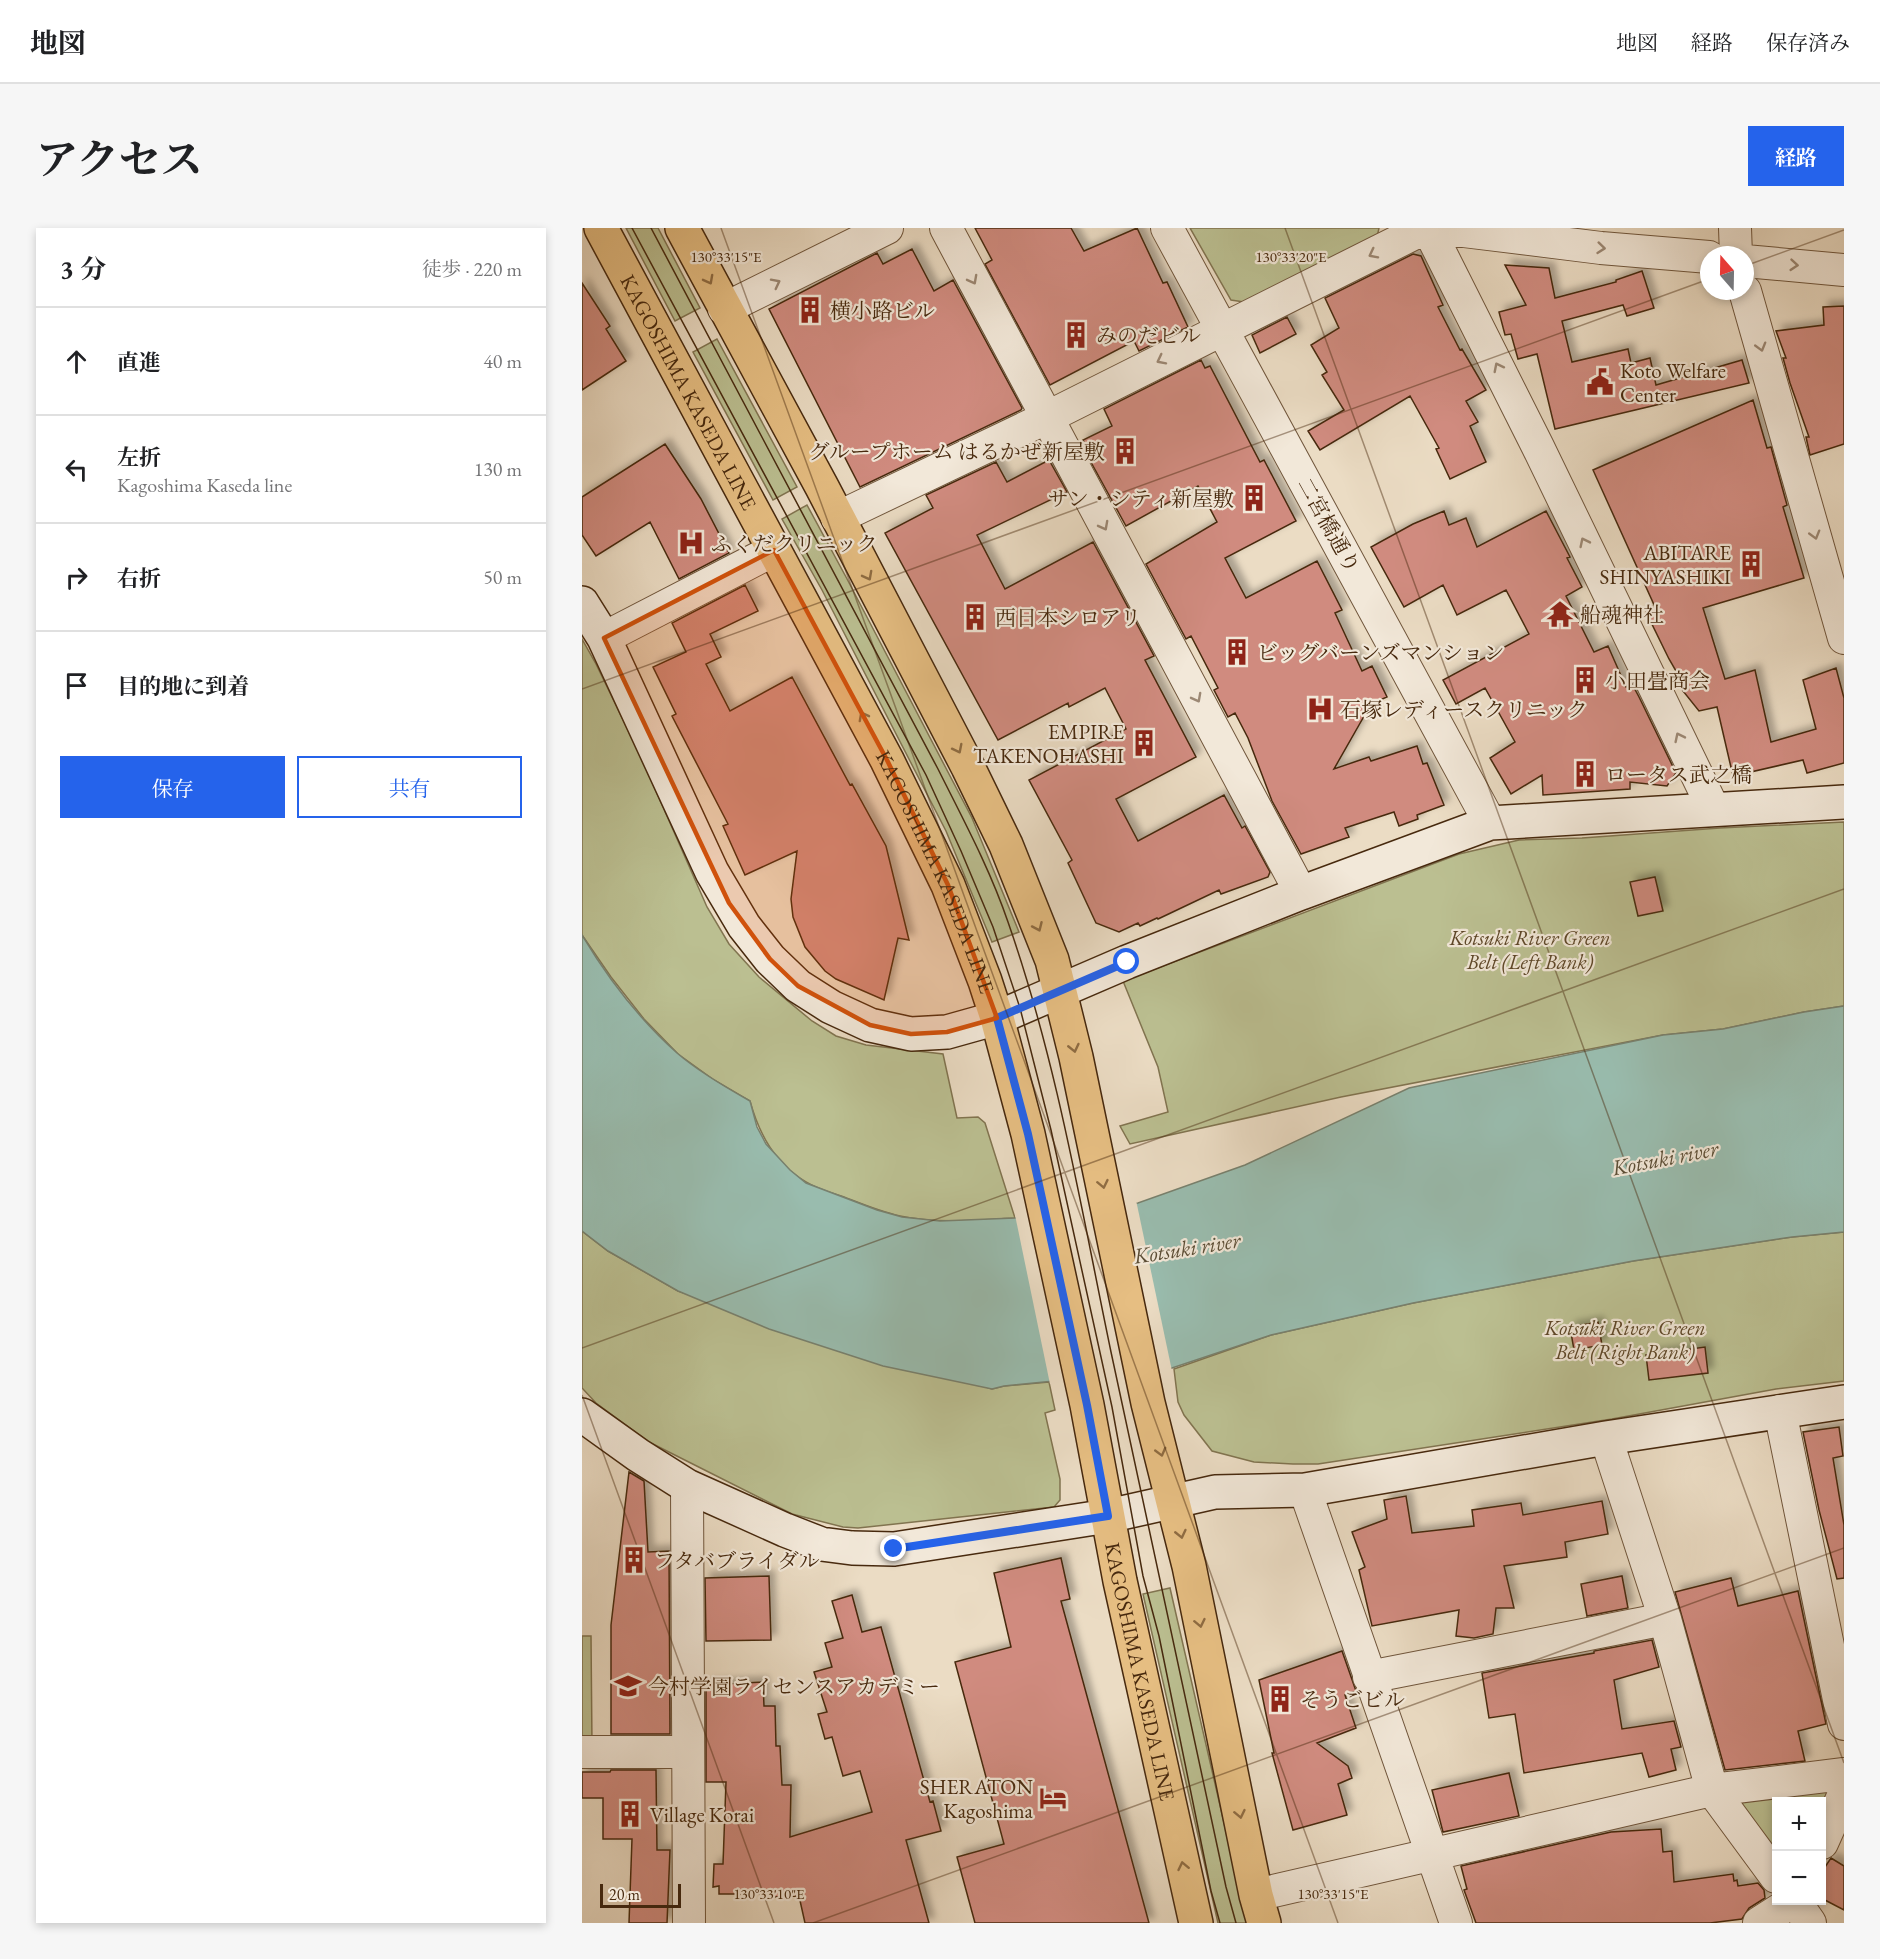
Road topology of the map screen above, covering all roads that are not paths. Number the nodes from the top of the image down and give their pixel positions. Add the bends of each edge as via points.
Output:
1 (601, 228) edge
2 (681, 228) edge
3 (887, 228) edge
4 (946, 228) edge
5 (1167, 228) edge
6 (1427, 228) edge
7 (1439, 228) edge
8 (1735, 228) edge
9 (1736, 246) edge
10 (1700, 256) edge
11 (1754, 262) edge
12 (1844, 270) edge
13 (1748, 300) edge
14 (724, 309) junction
15 (1222, 330) junction
16 (1046, 418) junction
17 (837, 518) junction
18 (774, 550) junction
19 (582, 603) edge
20 (604, 638) junction
21 (1844, 638) edge
22 (1844, 802) edge
23 (1713, 808) junction
24 (1490, 823) junction
25 (1301, 893) junction
26 (1061, 991) junction
27 (997, 1018) junction
28 (1844, 1402) edge
29 (1780, 1411) junction
30 (582, 1415) edge
31 (1606, 1438) junction
32 (687, 1486) junction
33 (1305, 1490) junction
34 (1174, 1501) junction
35 (1108, 1516) junction
36 (1665, 1619) junction
37 (1369, 1677) junction
38 (1844, 1724) edge
39 (582, 1752) edge
40 (688, 1752) junction
41 (1844, 1773) edge
42 (1712, 1790) junction
43 (1844, 1794) edge
44 (1826, 1832) edge
45 (1432, 1855) junction
46 (1772, 1871) edge
47 (1788, 1905) edge
48 (1260, 1909) edge
49 (689, 1923) edge
50 (1196, 1923) edge
51 (1456, 1923) edge
52 (1759, 1923) edge

1 - 18 main road, KAGOSHIMA KASEDA LINE
2 -> 14 main road
14 -> 3 street
4 -> 16 street
5 - 15 street, 二宮橋通り
6 -> 15 street
23 -> 6 street
7 -> 10 street
8 - 9 street
11 -> 12 street
13 -> 21 street
14 - 17 main road
15 -> 16 street
15 - 24 street, 二宮橋通り
16 - 17 street
16 -> 25 street
17 -> 26 main road via 1006,845
18 - 20 street
27 -> 18 main road, KAGOSHIMA KASEDA LINE via 948,885 887,760
19 - 20 street
20 - 27 street via 712,872 744,926 770,959 798,986 870,1025 911,1034 947,1032
22 - 23 street
23 - 24 street
24 - 25 street
25 - 26 street
26 - 27 street
26 -> 34 main road via 1148,1403
27 - 35 main road, KAGOSHIMA KASEDA LINE via 1028,1134
28 - 29 street
29 - 31 street
29 - 38 street
30 - 32 street
31 - 33 street
31 - 36 street
32 - 35 street via 821,1544 852,1548 894,1549
32 - 40 street
33 - 34 street via 1215,1492
33 - 37 street
34 - 35 street
34 -> 48 main road
50 -> 35 main road, KAGOSHIMA KASEDA LINE
36 - 37 street
36 - 42 street
37 - 45 street
39 - 40 street
40 - 49 street
41 - 42 street
42 - 45 street
42 - 46 street
43 - 44 street
45 - 48 street
45 - 51 street
47 - 52 street

